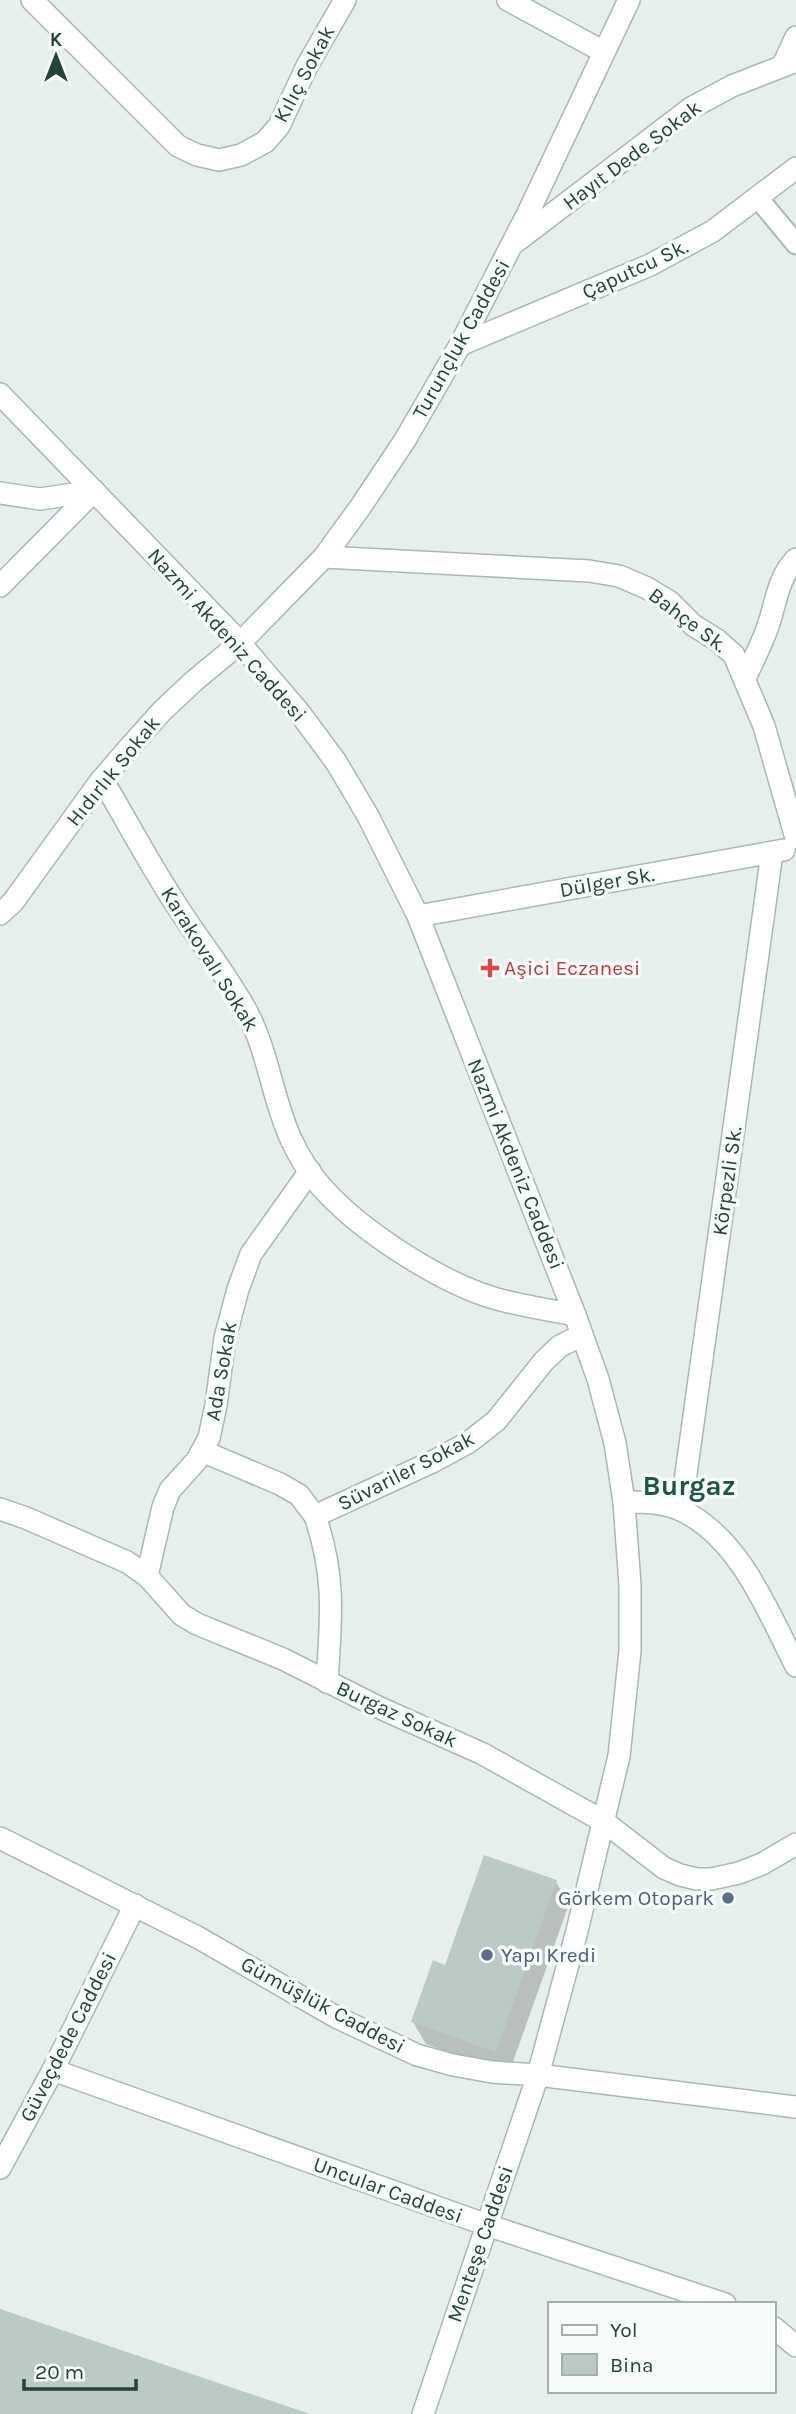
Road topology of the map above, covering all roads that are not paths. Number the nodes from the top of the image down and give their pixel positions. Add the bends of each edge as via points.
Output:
1 (32, 0) edge
2 (345, 0) edge
3 (508, 0) edge
4 (629, 0) edge
5 (796, 37) edge
6 (604, 52) junction
7 (789, 63) edge
8 (796, 168) edge
9 (758, 198) junction
10 (796, 244) edge
11 (513, 245) junction
12 (460, 345) junction
13 (0, 394) edge
14 (93, 491) junction
15 (0, 493) edge
16 (324, 557) junction
17 (796, 559) edge
18 (0, 586) edge
19 (240, 643) junction
20 (745, 678) junction
21 (102, 779) junction
22 (796, 838) edge
23 (796, 848) edge
24 (772, 853) junction
25 (0, 914) edge
26 (418, 916) junction
27 (310, 1171) junction
28 (575, 1315) junction
29 (582, 1335) junction
30 (202, 1451) junction
31 (624, 1502) junction
32 (0, 1509) edge
33 (681, 1510) junction
34 (315, 1516) junction
35 (147, 1576) junction
36 (796, 1667) edge
37 (327, 1682) junction
38 (603, 1821) junction
39 (0, 1838) edge
40 (796, 1844) edge
41 (135, 1905) junction
42 (53, 2070) junction
43 (538, 2075) junction
44 (796, 2107) edge
45 (0, 2168) edge
46 (487, 2225) junction
47 (719, 2302) edge
48 (775, 2329) edge
49 (796, 2346) edge
50 (427, 2413) edge

1 - 2 street, Kılıç Sokak via 178,146 219,160 265,142 279,126
3 - 6 street
4 - 6 street, Turunçluk Caddesi
5 - 7 street
6 - 11 street, Turunçluk Caddesi
7 - 11 street, Hayıt Dede Sokak via 691,108
8 - 9 street, Çaputcu Sk.
9 - 10 lane
9 - 12 street, Çaputcu Sk. via 713,231 650,265
11 - 12 street, Turunçluk Caddesi
12 - 16 street, Turunçluk Caddesi via 405,440
13 - 14 street, Nazmi Akdeniz Caddesi
14 - 15 street via 40,499
14 - 18 street
14 - 19 street, Nazmi Akdeniz Caddesi
16 - 19 street, Turunçluk Caddesi
16 - 20 street, Bahçe Sk. via 619,576 648,588 717,640 734,655
17 - 20 street via 779,588
19 - 21 street, Hıdırlık Sokak via 162,710
19 - 26 street, Nazmi Akdeniz Caddesi via 335,762
20 - 22 street, Bahçe Sk. via 764,726
21 - 25 street, Hıdırlık Sokak
21 - 27 street, Karakovalı Sokak via 251,1020 279,1110
23 - 24 street, Dülger Sk.
24 - 26 street, Dülger Sk.
24 - 33 street, Körpezli Sk.
26 - 28 street, Nazmi Akdeniz Caddesi
27 - 28 street, Karakovalı Sokak via 328,1194 366,1227 421,1264 495,1298
27 - 30 street, Ada Sokak via 251,1254 225,1338 216,1405
28 - 29 street, Nazmi Akdeniz Caddesi
29 - 31 street, Nazmi Akdeniz Caddesi via 615,1443
29 - 34 street, Süvariler Sokak via 544,1361 496,1421 469,1442
30 - 34 street via 281,1484 299,1495
30 - 35 street, Ada Sokak via 170,1490
31 - 33 street via 654,1502
31 - 38 street, Nazmi Akdeniz Caddesi via 630,1651 619,1756
32 - 35 street, Burgaz Sokak via 99,1548
33 - 36 street via 726,1546 758,1591
34 - 37 street, Süvariler Sokak via 330,1572
35 - 37 street, Burgaz Sokak via 197,1625 284,1659
37 - 38 street, Burgaz Sokak via 483,1754
38 - 40 street, Burgaz Sokak via 664,1868 696,1879 739,1873
38 - 43 street, Nazmi Akdeniz Caddesi
39 - 41 street, Gümüşlük Caddesi
41 - 42 street, Güveçdede Caddesi
41 - 43 street, Gümüşlük Caddesi via 337,2018 417,2055 453,2065
42 - 45 street, Güveçdede Caddesi
42 - 46 street, Uncular Caddesi
43 - 44 street, Gümüşlük Caddesi
43 - 46 street, Menteşe Caddesi
46 - 47 street, Uncular Caddesi
46 - 50 street, Menteşe Caddesi
48 - 49 street

